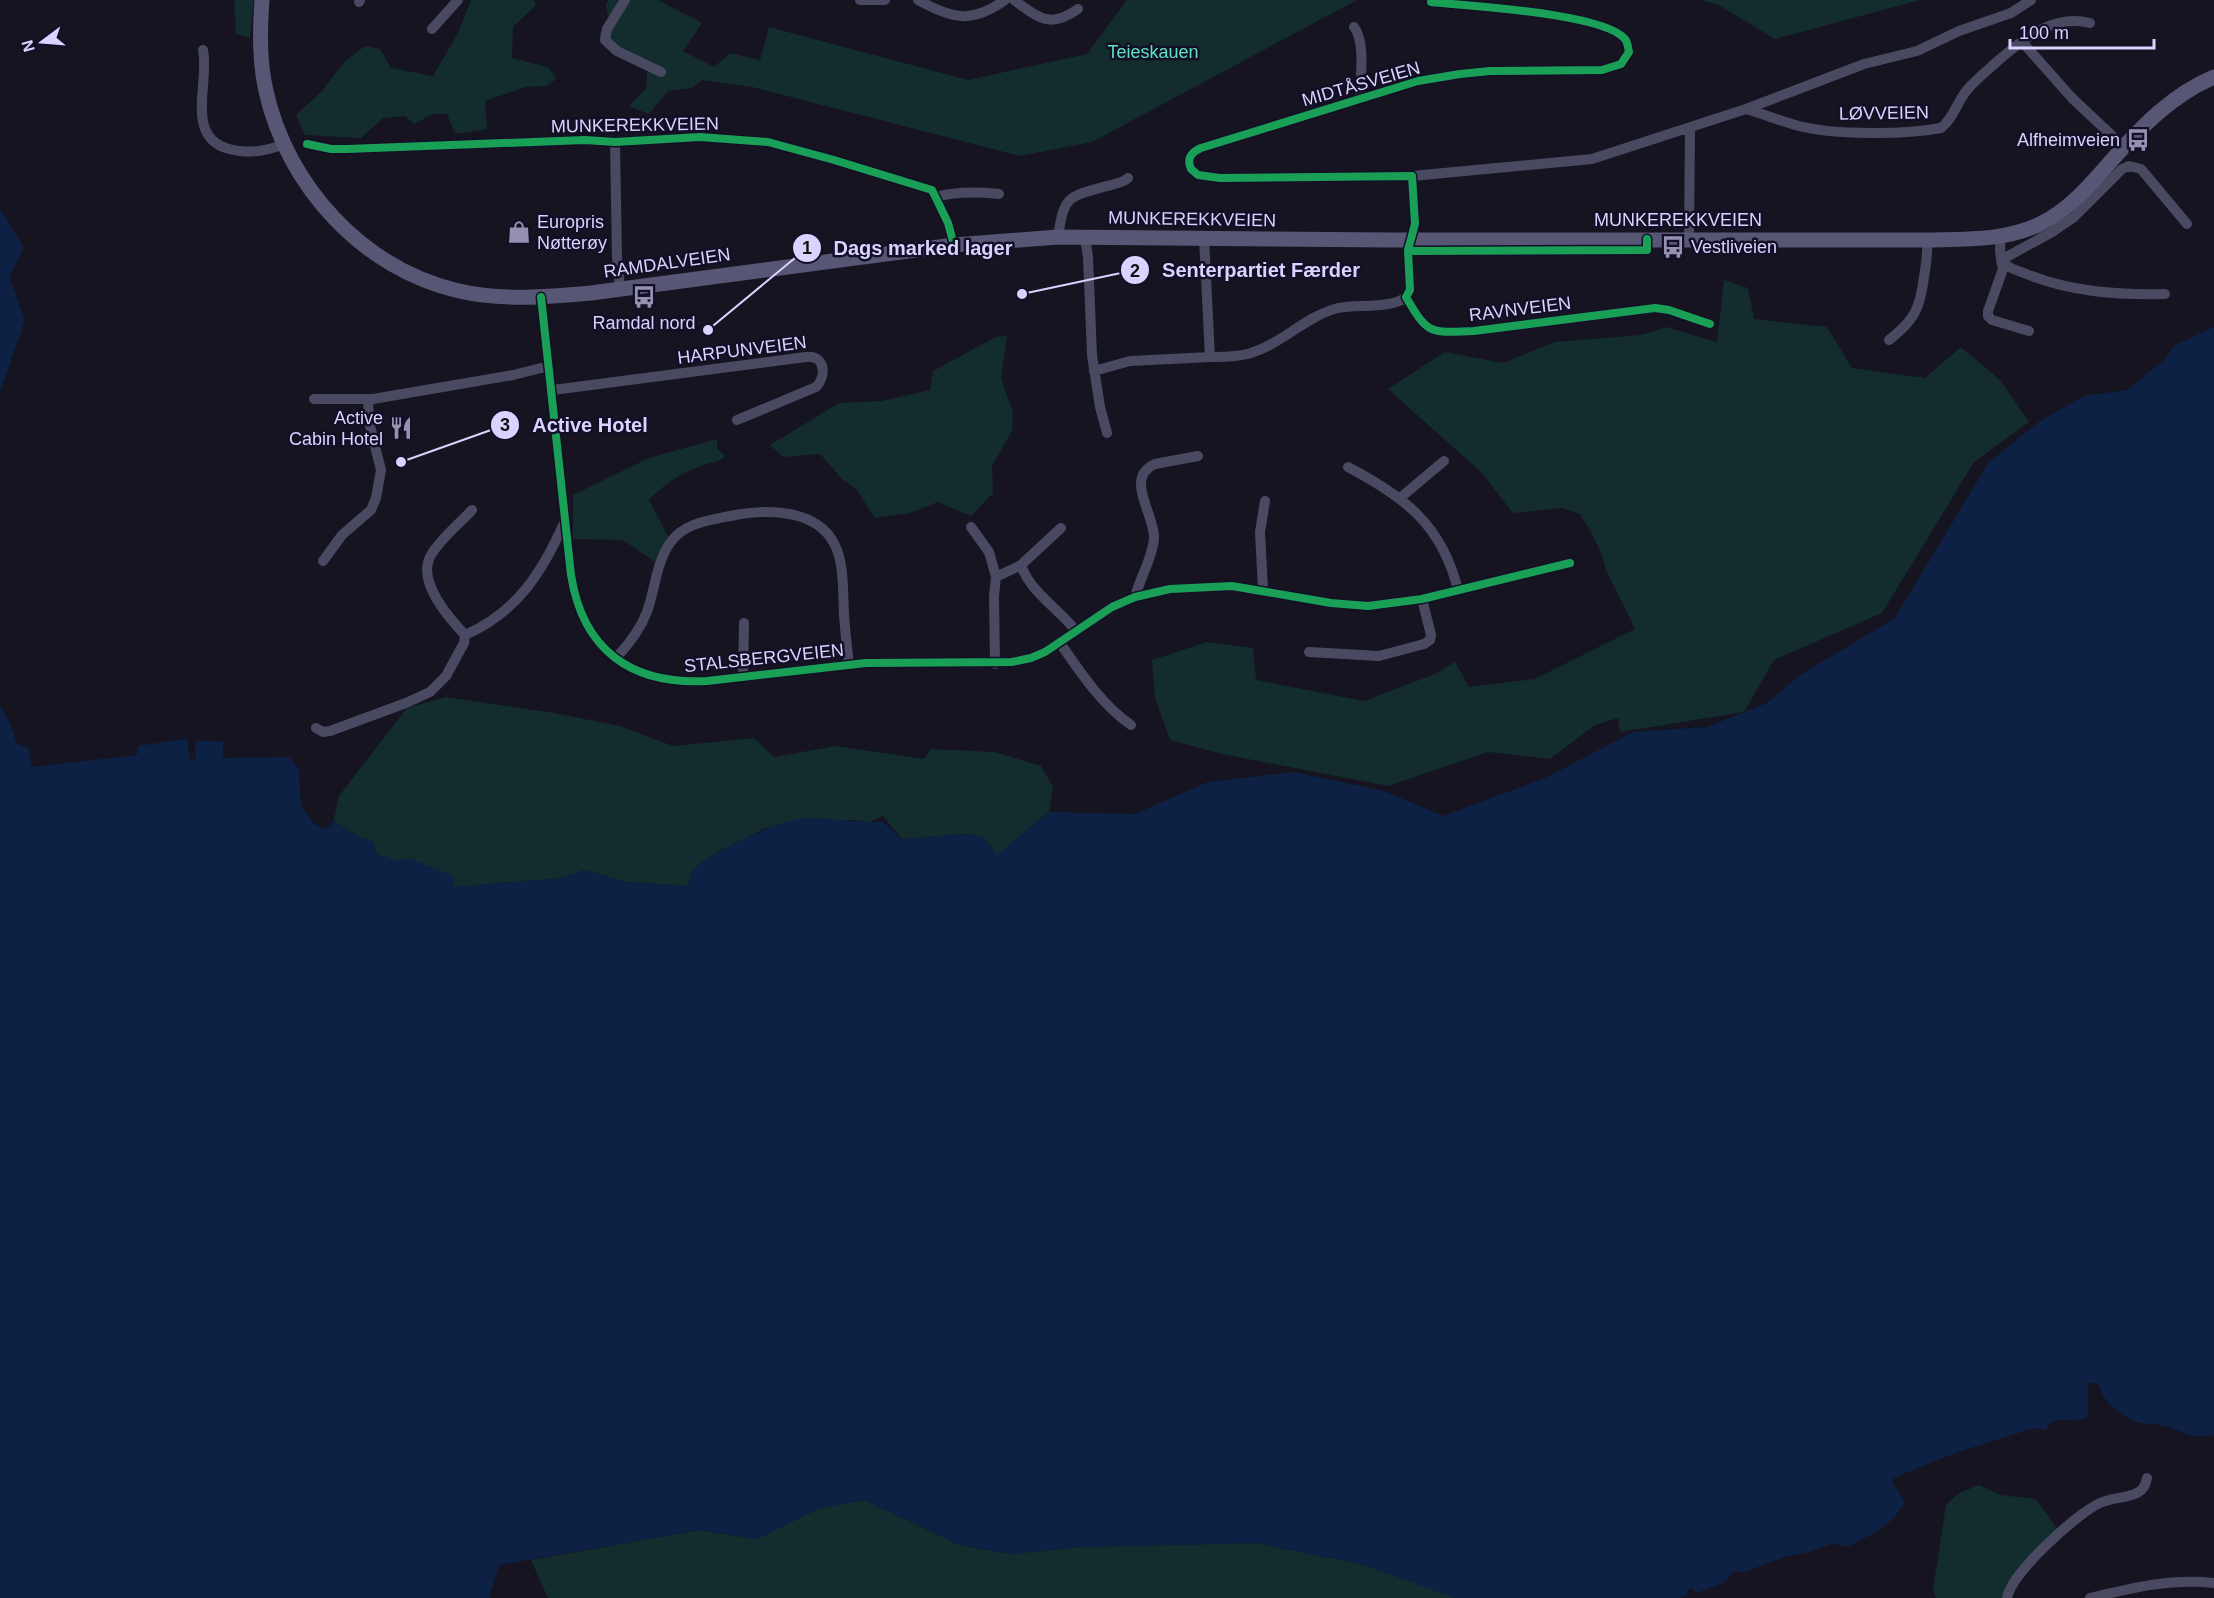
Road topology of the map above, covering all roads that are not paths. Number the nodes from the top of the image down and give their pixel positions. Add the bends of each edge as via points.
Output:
1 (262, 0) edge
2 (458, 0) edge
3 (625, 0) edge
4 (860, 0) edge
5 (885, 0) edge
6 (918, 0) edge
7 (1005, 0) edge
8 (1014, 0) edge
9 (2031, 0) edge
10 (1431, 2) dead end
11 (1078, 9) dead end
12 (2090, 22) dead end
13 (1354, 27) dead end
14 (432, 29) dead end
15 (2024, 44) dead end
16 (203, 50) dead end
17 (661, 72) dead end
18 (2214, 77) edge
19 (1360, 99) junction
20 (1746, 109) junction
21 (1690, 128) junction
22 (615, 142) junction
23 (284, 144) junction
24 (307, 144) dead end
25 (2124, 147) junction
26 (1412, 176) junction
27 (1128, 178) dead end
28 (999, 195) dead end
29 (937, 197) junction
30 (2187, 224) dead end
31 (2000, 236) junction
32 (1058, 237) junction
33 (1085, 237) junction
34 (1204, 237) junction
35 (1689, 239) junction
36 (1411, 240) junction
37 (1927, 240) junction
38 (954, 245) junction
39 (2001, 260) junction
40 (620, 289) junction
41 (2165, 294) dead end
42 (541, 297) junction
43 (1406, 297) junction
44 (1710, 324) dead end
45 (2029, 331) dead end
46 (1889, 340) dead end
47 (1210, 357) junction
48 (549, 366) junction
49 (1094, 371) junction
50 (552, 390) junction
51 (314, 399) dead end
52 (368, 399) junction
53 (737, 420) dead end
54 (1107, 433) dead end
55 (1198, 456) dead end
56 (1444, 461) dead end
57 (1348, 467) dead end
58 (1401, 498) junction
59 (1264, 501) dead end
60 (472, 510) dead end
61 (565, 522) junction
62 (971, 527) dead end
63 (1061, 528) dead end
64 (323, 561) dead end
65 (1570, 564) dead end
66 (1021, 565) junction
67 (996, 577) junction
68 (1263, 590) junction
69 (1458, 590) junction
70 (1135, 597) junction
71 (1422, 599) junction
72 (744, 623) dead end
73 (1077, 631) junction
74 (465, 635) junction
75 (1060, 643) junction
76 (1309, 652) dead end
77 (616, 658) junction
78 (849, 664) junction
79 (995, 664) junction
80 (743, 677) junction
81 (1131, 725) dead end
82 (316, 728) dead end
83 (2147, 1478) dead end
84 (2214, 1582) edge
85 (2007, 1598) edge
86 (2090, 1598) edge

1 - 23 main road, RAMDALVEIEN via 262,70 273,118
2 - 14 street
3 - 17 street via 607,29 605,40 617,51
4 - 5 street
6 - 7 street via 958,17 984,12
8 - 11 street via 1042,19 1059,20
9 - 20 street via 2011,13 1917,51 1864,64
10 - 19 street, MIDTÅSVEIEN via 1576,19 1619,34 1629,52 1621,64 1609,69 1460,74 1418,81
12 - 20 street, LØVVEIEN via 2063,21 2021,40 1967,90 1941,128 1830,131
13 - 19 street, MIDTÅSVEIEN via 1360,45
15 - 25 street via 2072,98
16 - 23 street via 202,120 209,136 221,147 236,151
18 - 25 main road, MUNKEREKKVEIEN via 2164,106
19 - 26 street, MIDTÅSVEIEN via 1201,147 1189,158 1189,166 1195,173 1213,177
20 - 21 street
21 - 26 street via 1581,161
21 - 35 street
22 - 24 street, MUNKEREKKVEIEN via 347,149
22 - 29 street, MUNKEREKKVEIEN via 700,137 768,142 928,188
22 - 40 street, MUNKEREKKVEIEN
23 - 42 main road, RAMDALVEIEN via 315,197 342,227 383,259 410,274 470,293
25 - 31 main road, MUNKEREKKVEIEN via 2066,206 2039,224
26 - 36 street via 1415,224
27 - 32 street, MUNKEREKKVEIEN via 1069,199
28 - 29 street via 976,192
29 - 38 street
30 - 39 street via 2145,173 2129,166 2074,217
31 - 37 main road, MUNKEREKKVEIEN
31 - 39 street
32 - 33 main road, RAMDALVEIEN
32 - 38 main road, RAMDALVEIEN
33 - 34 main road, MUNKEREKKVEIEN
33 - 49 street
34 - 36 main road, MUNKEREKKVEIEN
34 - 47 street
35 - 36 main road, MUNKEREKKVEIEN
35 - 37 main road, MUNKEREKKVEIEN
36 - 43 street via 1410,290
37 - 46 street via 1919,308
38 - 40 main road, RAMDALVEIEN
39 - 41 street via 2032,277 2079,290
39 - 45 street via 2002,269 1988,316
40 - 42 main road, RAMDALVEIEN
42 - 48 street, STALSBERGVEIEN
43 - 44 street, RAVNVEIEN via 1420,322 1439,332 1655,309
43 - 47 street via 1394,303 1331,310 1251,353
47 - 49 street via 1130,361
48 - 50 street, STALSBERGVEIEN
48 - 52 street
49 - 54 street
50 - 53 street, HARPUNVEIEN via 819,358 822,378 816,387
50 - 61 street, STALSBERGVEIEN
51 - 52 street
52 - 64 street via 369,422 381,470 376,498 371,510 342,535
55 - 70 street via 1155,464 1142,476 1140,486 1152,521 1154,542
56 - 58 street
57 - 58 street
58 - 69 street via 1442,545
59 - 68 street via 1260,532
60 - 74 street via 434,550 426,568 440,604
61 - 74 street via 524,593 484,627
61 - 77 street, STALSBERGVEIEN via 578,608 594,638
62 - 67 street via 989,552
63 - 66 street
65 - 69 street, STALSBERGVEIEN
66 - 67 street
66 - 73 street via 1028,580
67 - 79 street
68 - 70 street, STALSBERGVEIEN via 1191,587
68 - 71 street, STALSBERGVEIEN via 1368,606
69 - 71 street, STALSBERGVEIEN
70 - 73 street, STALSBERGVEIEN via 1112,606
71 - 76 street via 1431,635 1424,644 1379,656
72 - 80 street, STALSBERGVEIEN
73 - 75 street, STALSBERGVEIEN
74 - 82 street via 446,676 430,692 330,731
75 - 79 street, STALSBERGVEIEN via 1031,658
75 - 81 street via 1109,706
77 - 78 street via 642,623 662,558 676,536 703,522 763,511 813,521 834,543 843,574
77 - 80 street, STALSBERGVEIEN via 665,680
78 - 79 street, STALSBERGVEIEN
78 - 80 street, STALSBERGVEIEN
83 - 85 street via 2138,1492 2096,1504 2074,1522 2023,1569
84 - 86 street via 2155,1584

